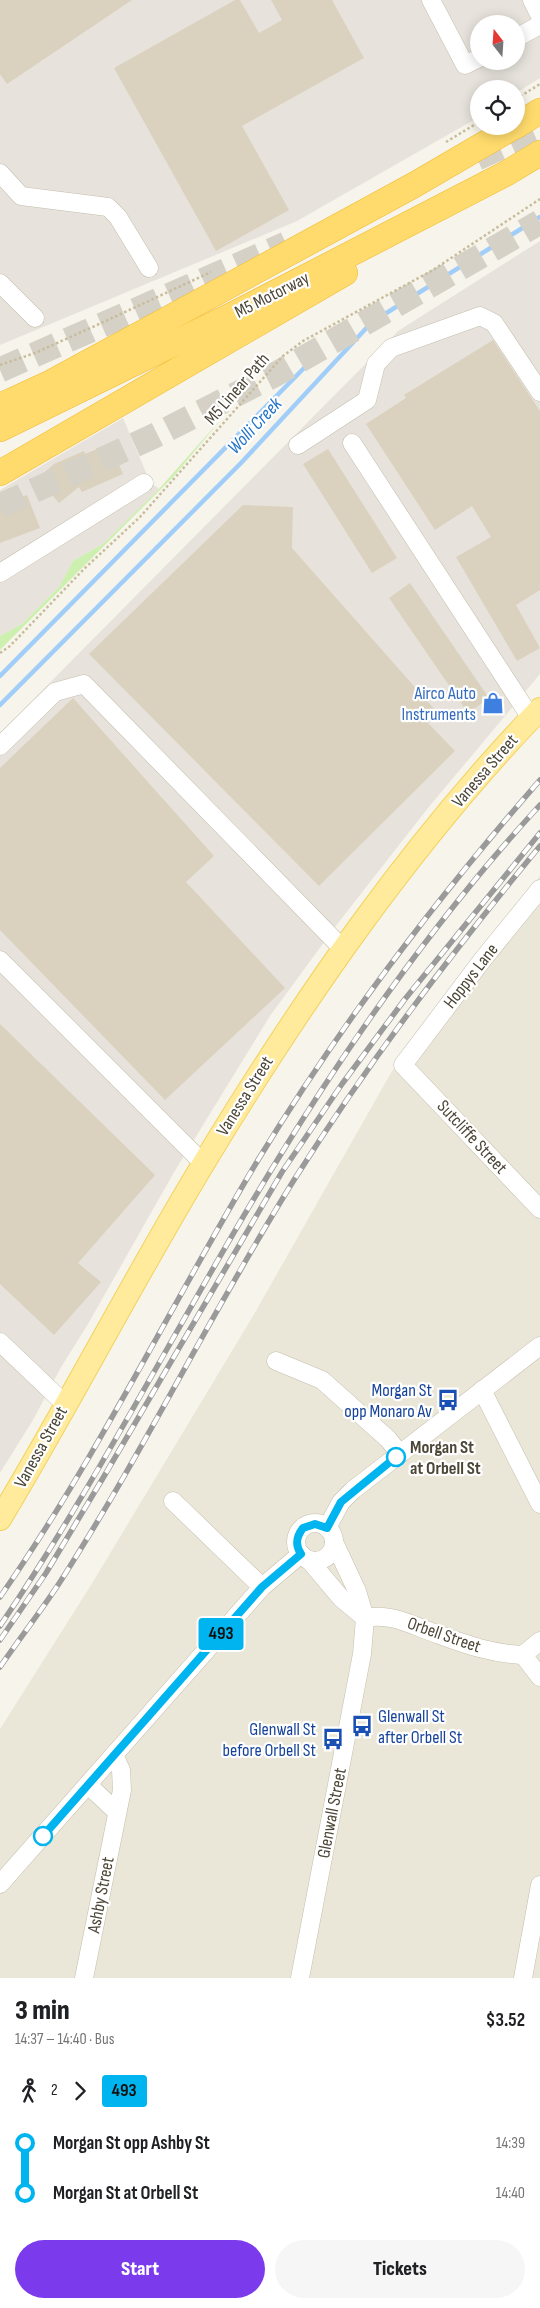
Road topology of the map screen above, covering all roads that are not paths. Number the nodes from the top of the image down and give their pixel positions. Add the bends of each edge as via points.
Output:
1 (432, 0) edge
2 (532, 0) edge
3 (540, 16) edge
4 (540, 25) edge
5 (525, 33) edge
6 (470, 62) edge
7 (540, 111) edge
8 (525, 120) edge
9 (500, 135) edge
10 (540, 153) edge
11 (0, 173) edge
12 (507, 173) junction
13 (292, 250) junction
14 (149, 268) dead end
15 (0, 283) edge
16 (35, 318) dead end
17 (0, 388) edge
18 (540, 392) edge
19 (0, 406) edge
20 (0, 429) edge
21 (352, 443) dead end
22 (298, 445) dead end
23 (0, 473) edge
24 (144, 483) dead end
25 (0, 573) edge
26 (536, 713) edge
27 (0, 746) edge
28 (540, 889) edge
29 (343, 949) junction
30 (0, 960) edge
31 (403, 1064) joint
32 (203, 1163) junction
33 (540, 1209) edge
34 (0, 1342) edge
35 (540, 1346) edge
36 (276, 1361) dead end
37 (482, 1390) junction
38 (65, 1404) junction
39 (400, 1454) junction
40 (173, 1501) dead end
41 (540, 1504) edge
42 (0, 1519) edge
43 (331, 1535) junction
44 (305, 1557) junction
45 (262, 1587) junction
46 (365, 1618) junction
47 (540, 1641) edge
48 (523, 1655) junction
49 (540, 1677) edge
50 (114, 1755) junction
51 (88, 1785) junction
52 (117, 1812) junction
53 (0, 1884) edge
54 (540, 1885) edge
55 (84, 1978) edge
56 (300, 1978) edge
57 (523, 1978) edge

1 - 6 street via 465,64
2 - 3 street
4 - 5 street
7 - 8 highway, M5 Motorway
9 - 13 highway, M5 Motorway
10 - 12 highway, M5 Motorway
11 - 14 street via 21,196 108,207 118,217
12 - 20 highway, M5 Motorway via 238,312
12 - 23 highway via 305,298
13 - 17 highway via 51,367
13 - 19 highway, M5 Motorway via 52,382
15 - 16 street
18 - 22 street via 494,323 480,316 391,348 376,364 367,400
21 - 26 street
24 - 25 street
26 - 29 main road, Vanessa Street via 436,828
27 - 29 street via 55,692 84,684
28 - 31 street, Hoppys Lane
29 - 32 main road, Vanessa Street via 274,1049
30 - 32 street
31 - 33 street, Sutcliffe Street
32 - 38 main road, Vanessa Street
34 - 38 street
35 - 37 street
36 - 39 street via 322,1380 388,1439
37 - 39 street
37 - 41 street
38 - 42 main road, Vanessa Street
39 - 43 street via 341,1502
40 - 45 street
43 - 44 street via 331,1553 327,1557 315,1561
43 - 44 street via 315,1524 303,1528 297,1546
43 - 46 street via 357,1591
44 - 45 street
44 - 46 street via 341,1598
45 - 50 street
46 - 48 street, Orbell Street via 385,1617 500,1654
46 - 56 street, Glenwall Street via 362,1654
47 - 48 street
48 - 49 street
50 - 51 street
50 - 52 street, Ashby Street via 122,1779
51 - 52 street
51 - 53 street
52 - 55 street, Ashby Street
54 - 57 street

